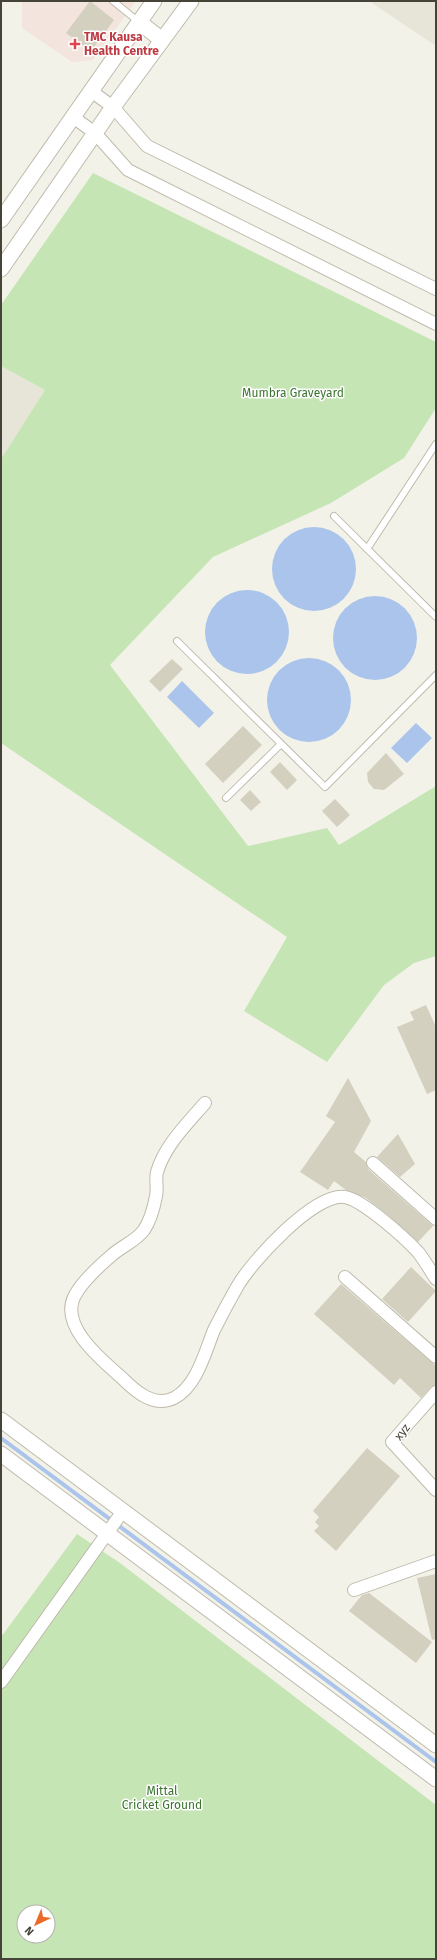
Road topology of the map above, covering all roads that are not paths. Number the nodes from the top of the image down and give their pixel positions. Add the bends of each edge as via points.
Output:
1 (113, 1) edge
2 (154, 1) edge
3 (191, 1) edge
4 (139, 22) junction
5 (162, 40) junction
6 (91, 91) junction
7 (114, 107) junction
8 (73, 116) junction
9 (96, 133) junction
10 (1, 220) edge
11 (1, 269) edge
12 (436, 289) edge
13 (436, 324) edge
14 (436, 444) edge
15 (334, 516) dead end
16 (367, 549) junction
17 (436, 617) edge
18 (177, 641) dead end
19 (436, 675) edge
20 (281, 744) junction
21 (226, 798) dead end
22 (205, 1103) dead end
23 (373, 1163) dead end
24 (436, 1219) edge
25 (345, 1277) dead end
26 (436, 1279) edge
27 (436, 1357) edge
28 (436, 1392) edge
29 (1, 1420) edge
30 (1, 1454) edge
31 (436, 1490) edge
32 (121, 1513) junction
33 (109, 1530) junction
34 (436, 1561) edge
35 (354, 1590) dead end
36 (1, 1682) edge
37 (436, 1744) edge
38 (436, 1779) edge

1 - 4 lane
2 - 4 street
3 - 5 street
4 - 5 street
4 - 6 street
5 - 7 street
6 - 7 street
6 - 8 street
7 - 9 street
7 - 12 street via 147,146
8 - 9 street
8 - 10 street
9 - 11 street
9 - 13 street via 128,170
14 - 16 lane
15 - 16 lane
16 - 17 lane
18 - 20 lane
19 - 20 lane via 325,787
20 - 21 lane
22 - 26 street via 166,1150 157,1174 156,1196 144,1231 97,1268 74,1297 71,1314 77,1330 94,1352 134,1390 149,1399 164,1401 175,1398 188,1385 202,1364 214,1330 237,1286 254,1262 271,1244 322,1201 334,1197 354,1200 380,1218 416,1251
23 - 24 street
25 - 27 street
28 - 31 street, xyz via 392,1442
29 - 32 street
30 - 33 street
32 - 33 street
32 - 37 street
33 - 36 street
33 - 38 street
34 - 35 street

